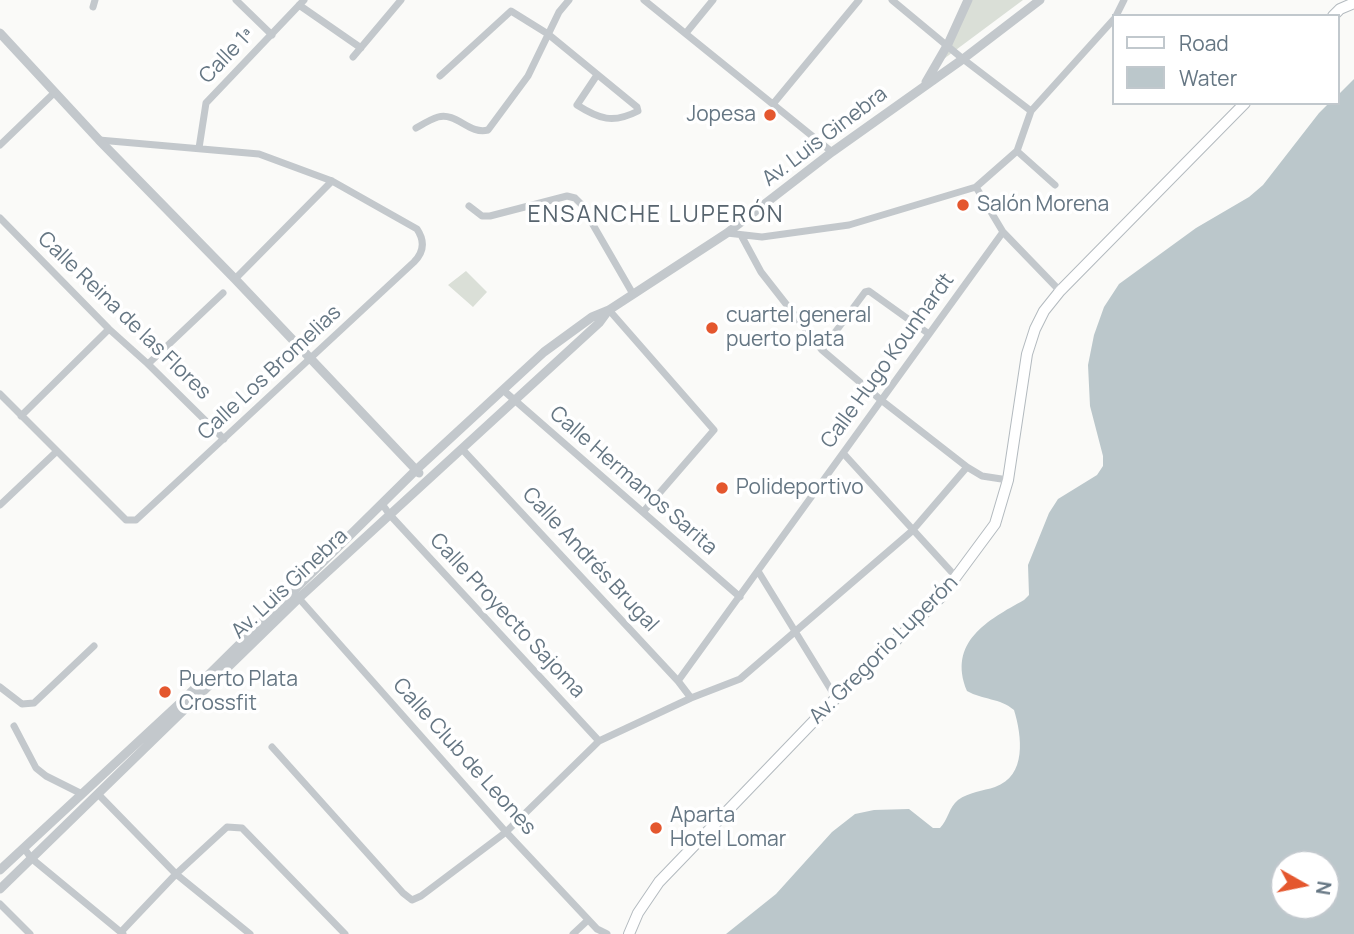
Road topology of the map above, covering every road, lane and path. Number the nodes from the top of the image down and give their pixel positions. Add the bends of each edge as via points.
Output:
1 (236, 0) edge
2 (401, 0) edge
3 (569, 0) edge
4 (644, 0) edge
5 (713, 0) edge
6 (859, 0) edge
7 (892, 0) edge
8 (968, 0) edge
9 (1040, 0) edge
10 (301, 3) edge
11 (1354, 3) edge
12 (1335, 14) edge
13 (1112, 21) edge
14 (0, 33) edge
15 (686, 33) junction
16 (548, 34) junction
17 (272, 35) junction
18 (948, 44) junction
19 (361, 48) junction
20 (353, 57) dead end
21 (963, 59) junction
22 (597, 75) junction
23 (440, 76) dead end
24 (924, 86) junction
25 (54, 93) junction
26 (773, 104) junction
27 (1243, 105) edge
28 (1031, 111) junction
29 (416, 128) dead end
30 (99, 140) junction
31 (0, 145) edge
32 (199, 148) junction
33 (1017, 151) junction
34 (832, 152) junction
35 (332, 181) junction
36 (1055, 184) dead end
37 (976, 187) junction
38 (469, 206) dead end
39 (0, 218) edge
40 (1003, 232) junction
41 (727, 233) junction
42 (741, 235) junction
43 (235, 279) junction
44 (1060, 291) junction
45 (223, 293) dead end
46 (633, 294) junction
47 (609, 310) junction
48 (109, 329) junction
49 (929, 334) junction
50 (822, 350) junction
51 (310, 358) junction
52 (148, 363) junction
53 (503, 390) junction
54 (0, 394) edge
55 (513, 400) junction
56 (881, 400) junction
57 (21, 416) junction
58 (224, 439) junction
59 (462, 449) junction
60 (56, 452) junction
61 (843, 453) junction
62 (967, 467) junction
63 (416, 470) junction
64 (425, 481) junction
65 (1008, 481) junction
66 (382, 503) junction
67 (0, 505) edge
68 (643, 512) junction
69 (390, 515) junction
70 (912, 531) junction
71 (758, 571) junction
72 (957, 578) junction
73 (291, 590) junction
74 (740, 597) junction
75 (299, 598) junction
76 (796, 632) junction
77 (94, 646) dead end
78 (678, 681) junction
79 (0, 687) edge
80 (691, 698) junction
81 (836, 698) junction
82 (14, 726) dead end
83 (599, 741) junction
84 (272, 747) dead end
85 (82, 794) junction
86 (99, 795) junction
87 (506, 832) junction
88 (24, 848) junction
89 (31, 858) junction
90 (0, 870) edge
91 (176, 874) junction
92 (0, 890) edge
93 (0, 904) edge
94 (588, 920) junction
95 (122, 933) edge
96 (30, 934) edge
97 (250, 934) edge
98 (345, 934) edge
99 (573, 934) edge
100 (607, 934) edge
101 (629, 934) edge

1 - 17 street
2 - 19 street
3 - 16 street
4 - 15 street
5 - 15 street
6 - 26 street
7 - 18 street
8 - 18 street
9 - 21 street, Av. Luis Ginebra
10 - 17 street, Calle 1ª
10 - 19 street
11 - 12 main road
13 - 28 street
14 - 25 street
15 - 26 street
16 - 22 street
16 - 23 street via 509,11
16 - 29 street via 528,76 488,130 477,131 446,117
17 - 32 street, Calle 1ª via 206,103
18 - 21 street
18 - 24 street
19 - 20 street
21 - 24 street, Av. Luis Ginebra
21 - 28 street
22 - 22 street via 577,105 605,119 638,111
24 - 34 street, Av. Luis Ginebra
25 - 30 street
25 - 31 street
26 - 34 street
27 - 44 main road, Av. Gregorio Luperón
28 - 33 street
30 - 32 street
30 - 43 street
32 - 35 street via 259,154
33 - 36 street
33 - 37 street
34 - 41 street, Av. Luis Ginebra
35 - 43 street
35 - 51 street, Calle Los Bromelias via 417,229 423,242 414,262
37 - 40 street
37 - 42 street via 849,225 762,237
38 - 46 street via 490,216 567,196 575,198
39 - 48 street, Calle Reina de las Flores
40 - 44 street
40 - 49 street, Calle Hugo Kounhardt
41 - 42 street
41 - 46 street, Av. Luis Ginebra
42 - 50 street via 761,272
43 - 51 street
44 - 65 main road, Av. Gregorio Luperón via 1040,320 1027,354
45 - 52 street
46 - 47 street, Av. Luis Ginebra
47 - 53 street, Av. Luis Ginebra via 544,352
47 - 55 street, Av. Luis Ginebra
47 - 68 street via 714,430
48 - 52 street, Calle Reina de las Flores
48 - 57 street
49 - 50 street via 869,291
49 - 56 street, Calle Hugo Kounhardt
50 - 56 street
51 - 58 street, Calle Los Bromelias
51 - 63 street
52 - 58 street, Calle Reina de las Flores
53 - 55 street, Calle Hermanos Sarita
53 - 63 street, Av. Luis Ginebra
54 - 57 street
55 - 59 street, Av. Luis Ginebra
55 - 68 street, Calle Hermanos Sarita
56 - 61 street, Calle Hugo Kounhardt
56 - 62 street
57 - 60 street
58 - 60 street, Calle Los Bromelias via 131,522
59 - 64 street, Av. Luis Ginebra
59 - 78 street, Calle Andrés Brugal
60 - 67 street
61 - 70 street
61 - 71 street, Calle Hugo Kounhardt
62 - 65 street via 982,477
62 - 70 street
63 - 64 street
63 - 66 street, Av. Luis Ginebra
64 - 69 street, Av. Luis Ginebra
65 - 72 main road, Av. Gregorio Luperón via 995,524
66 - 69 street, Calle Proyecto Sajoma
66 - 73 street, Av. Luis Ginebra
68 - 74 street, Calle Hermanos Sarita
69 - 75 street, Av. Luis Ginebra
69 - 83 street, Calle Proyecto Sajoma
70 - 72 street
70 - 76 street
71 - 74 street, Calle Hugo Kounhardt
71 - 76 street
72 - 81 main road, Av. Gregorio Luperón
73 - 75 street, Calle Club de Leones
73 - 85 street, Av. Luis Ginebra
74 - 78 street, Calle Hugo Kounhardt
75 - 86 street, Av. Luis Ginebra
75 - 87 street, Calle Club de Leones
76 - 80 street via 740,679
76 - 81 street
77 - 79 street via 34,703 22,704
78 - 80 street, Calle Andrés Brugal
80 - 83 street
81 - 101 main road, Av. Gregorio Luperón via 659,882
82 - 85 street via 36,768
83 - 87 street
84 - 87 street via 412,900
85 - 88 street, Av. Luis Ginebra
86 - 89 street, Av. Luis Ginebra
86 - 91 street
87 - 94 street, Calle Club de Leones
88 - 89 street
88 - 90 street, Av. Luis Ginebra
89 - 92 street, Av. Luis Ginebra
89 - 95 street
91 - 95 street
91 - 97 street
91 - 98 street via 227,827 242,828
93 - 96 street
94 - 99 street
94 - 100 street, Calle Club de Leones

